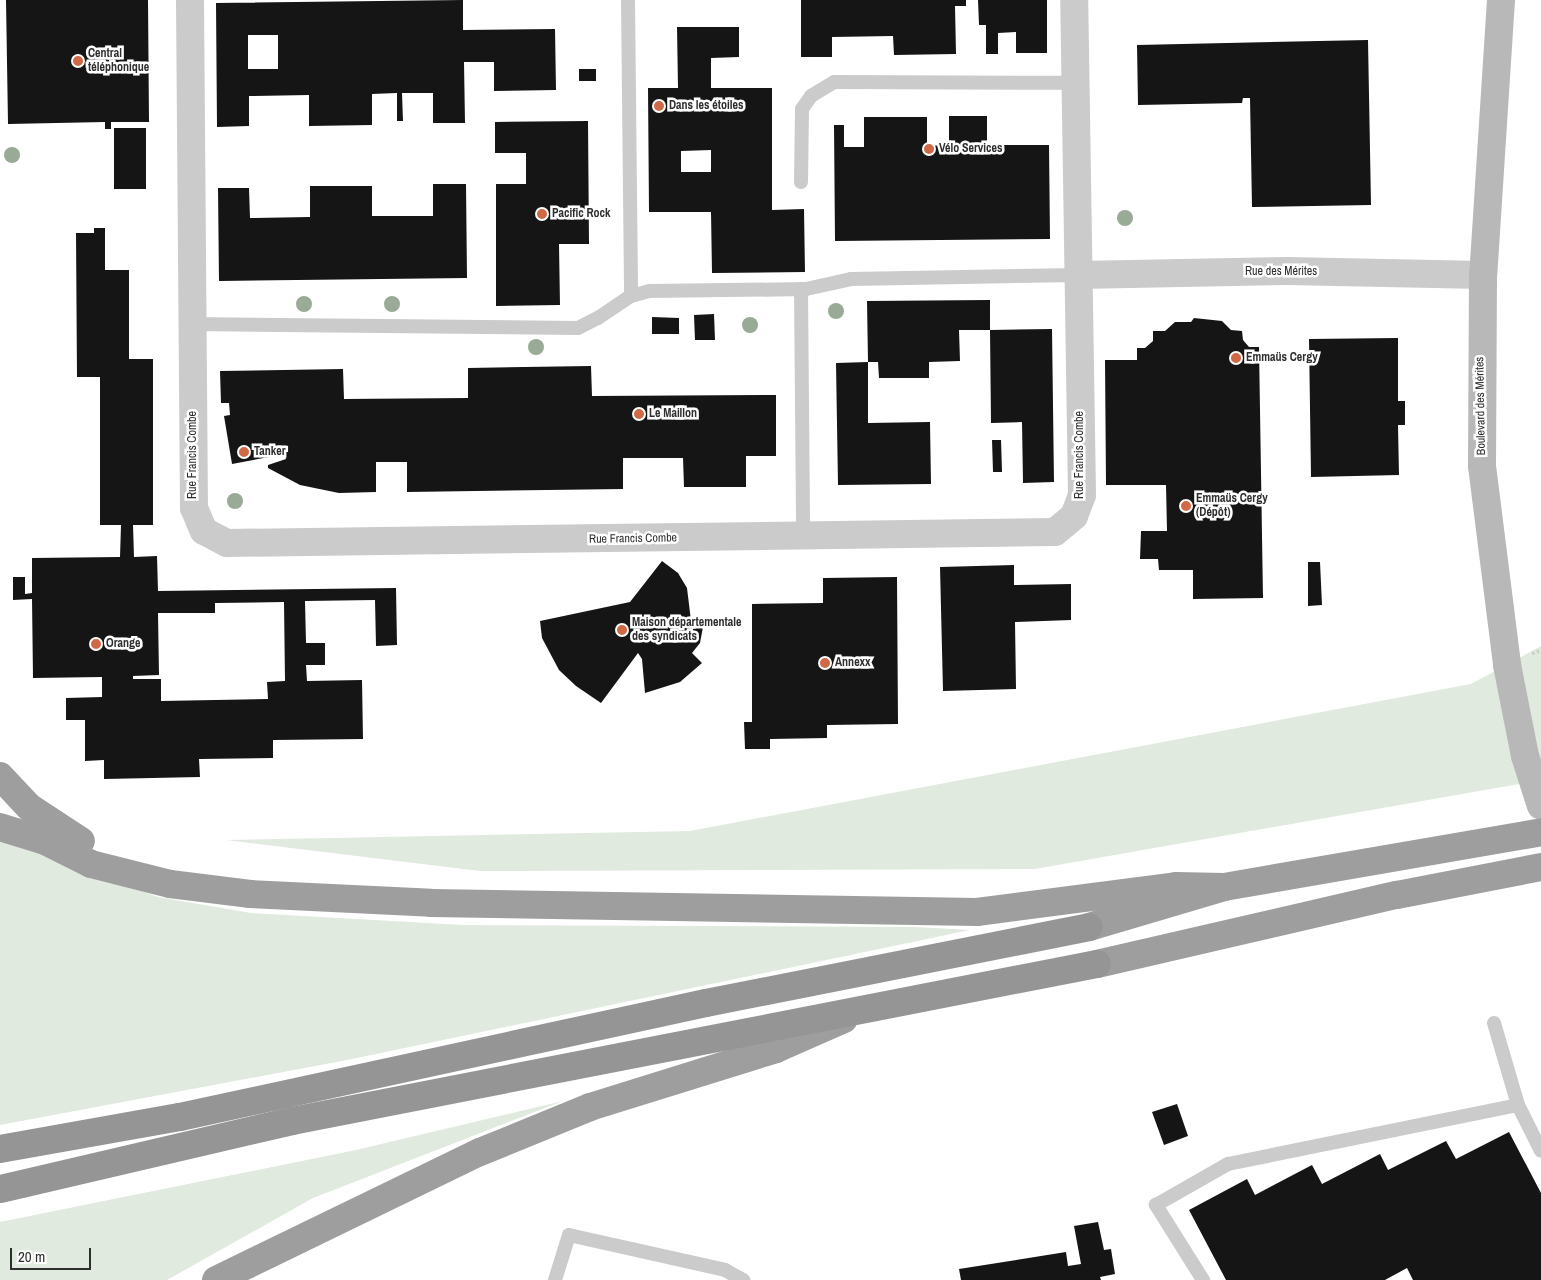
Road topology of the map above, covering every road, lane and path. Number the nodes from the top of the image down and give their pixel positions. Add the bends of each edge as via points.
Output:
1 (190, 0) edge
2 (628, 0) edge
3 (1074, 0) edge
4 (1501, 0) edge
5 (1074, 83) junction
6 (801, 182) dead end
7 (1078, 275) junction
8 (1483, 275) junction
9 (801, 289) junction
10 (631, 296) junction
11 (192, 324) junction
12 (803, 537) junction
13 (0, 776) edge
14 (1541, 806) edge
15 (0, 827) edge
16 (1541, 832) edge
17 (1541, 867) edge
18 (170, 884) junction
19 (1224, 887) junction
20 (870, 1008) junction
21 (1494, 1023) dead end
22 (1518, 1105) junction
23 (0, 1149) edge
24 (1541, 1151) edge
25 (0, 1190) edge
26 (216, 1280) edge
27 (555, 1280) edge
28 (742, 1280) edge
29 (1203, 1280) edge

1 - 11 street, Rue Francis Combe
2 - 10 lane
3 - 5 street, Rue Francis Combe
4 - 8 main road, Boulevard des Mérites
5 - 6 lane via 834,82 811,96 802,109
5 - 7 street, Rue Francis Combe
7 - 8 street, Rue des Mérites via 1287,271
7 - 9 lane via 851,278
7 - 12 street, Rue Francis Combe via 1082,494 1080,506 1066,525 1044,535
8 - 14 main road, Boulevard des Mérites via 1482,466 1507,665 1525,756
9 - 10 lane via 650,291
9 - 12 lane
10 - 11 lane via 578,328
11 - 12 street, Rue Francis Combe via 194,508 204,531 227,543
13 - 18 highway via 47,820 97,850
15 - 18 highway via 45,841 91,864
16 - 19 highway
17 - 20 highway via 1397,895 1098,964
18 - 19 highway via 250,894 431,903 977,912 1176,886
19 - 23 highway via 1089,927 743,995 180,1117
20 - 25 highway via 292,1122
20 - 26 highway via 776,1049 590,1107 480,1152
21 - 22 lane
22 - 24 lane
22 - 29 lane via 1228,1164 1156,1205
27 - 28 lane via 569,1235 724,1270

